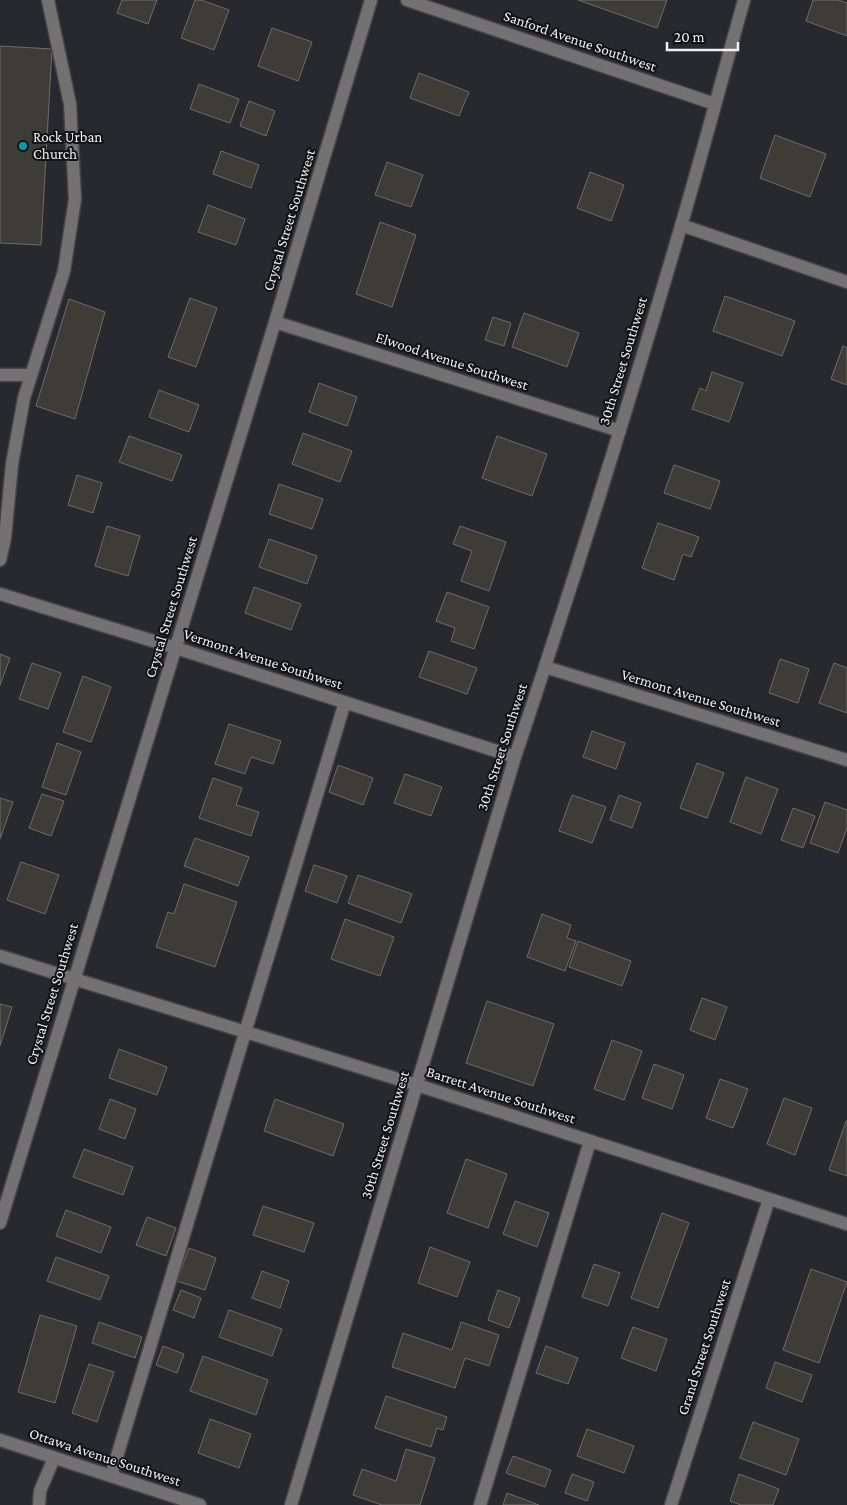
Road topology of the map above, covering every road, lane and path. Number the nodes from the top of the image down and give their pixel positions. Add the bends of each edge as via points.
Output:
1 (48, 0) edge
2 (371, 0) edge
3 (407, 0) edge
4 (744, 0) edge
5 (715, 104) junction
6 (681, 225) junction
7 (847, 282) edge
8 (275, 322) junction
9 (0, 374) edge
10 (31, 375) junction
11 (620, 431) junction
12 (0, 560) edge
13 (0, 594) edge
14 (176, 648) junction
15 (545, 667) junction
16 (345, 702) junction
17 (515, 757) junction
18 (847, 760) edge
19 (0, 956) edge
20 (74, 978) junction
21 (246, 1032) junction
22 (417, 1085) junction
23 (590, 1141) junction
24 (769, 1200) junction
25 (0, 1223) edge
26 (847, 1224) edge
27 (0, 1440) edge
28 (54, 1458) junction
29 (111, 1476) junction
30 (39, 1505) edge
31 (200, 1505) edge
32 (292, 1505) edge
33 (480, 1505) edge
34 (671, 1505) edge

1 - 10 street via 70,104 75,199 64,271
2 - 8 street, Crystal Street Southwest
3 - 5 street, Sanford Avenue Southwest
4 - 5 street, 30th Street Southwest
5 - 6 street, 30th Street Southwest
6 - 7 street
6 - 11 street, 30th Street Southwest
8 - 11 street, Elwood Avenue Southwest
8 - 14 street, Crystal Street Southwest
9 - 10 street
10 - 12 street via 12,464
11 - 15 street, 30th Street Southwest
13 - 14 street, Vermont Avenue Southwest
14 - 16 street, Vermont Avenue Southwest
14 - 20 street, Crystal Street Southwest
15 - 17 street, 30th Street Southwest
15 - 18 street, Vermont Avenue Southwest
16 - 17 street, Vermont Avenue Southwest
16 - 21 street
17 - 22 street, 30th Street Southwest
19 - 20 street, Barrett Avenue Southwest
20 - 21 street, Barrett Avenue Southwest
20 - 25 street, Crystal Street Southwest
21 - 22 street, Barrett Avenue Southwest
21 - 29 street
22 - 23 street, Barrett Avenue Southwest
22 - 32 street, 30th Street Southwest
23 - 24 street, Barrett Avenue Southwest
23 - 33 street
24 - 26 street, Barrett Avenue Southwest
24 - 34 street, Grand Street Southwest
27 - 28 street, Ottawa Avenue Southwest
28 - 29 street, Ottawa Avenue Southwest
28 - 30 street via 40,1491
29 - 31 street, Ottawa Avenue Southwest

